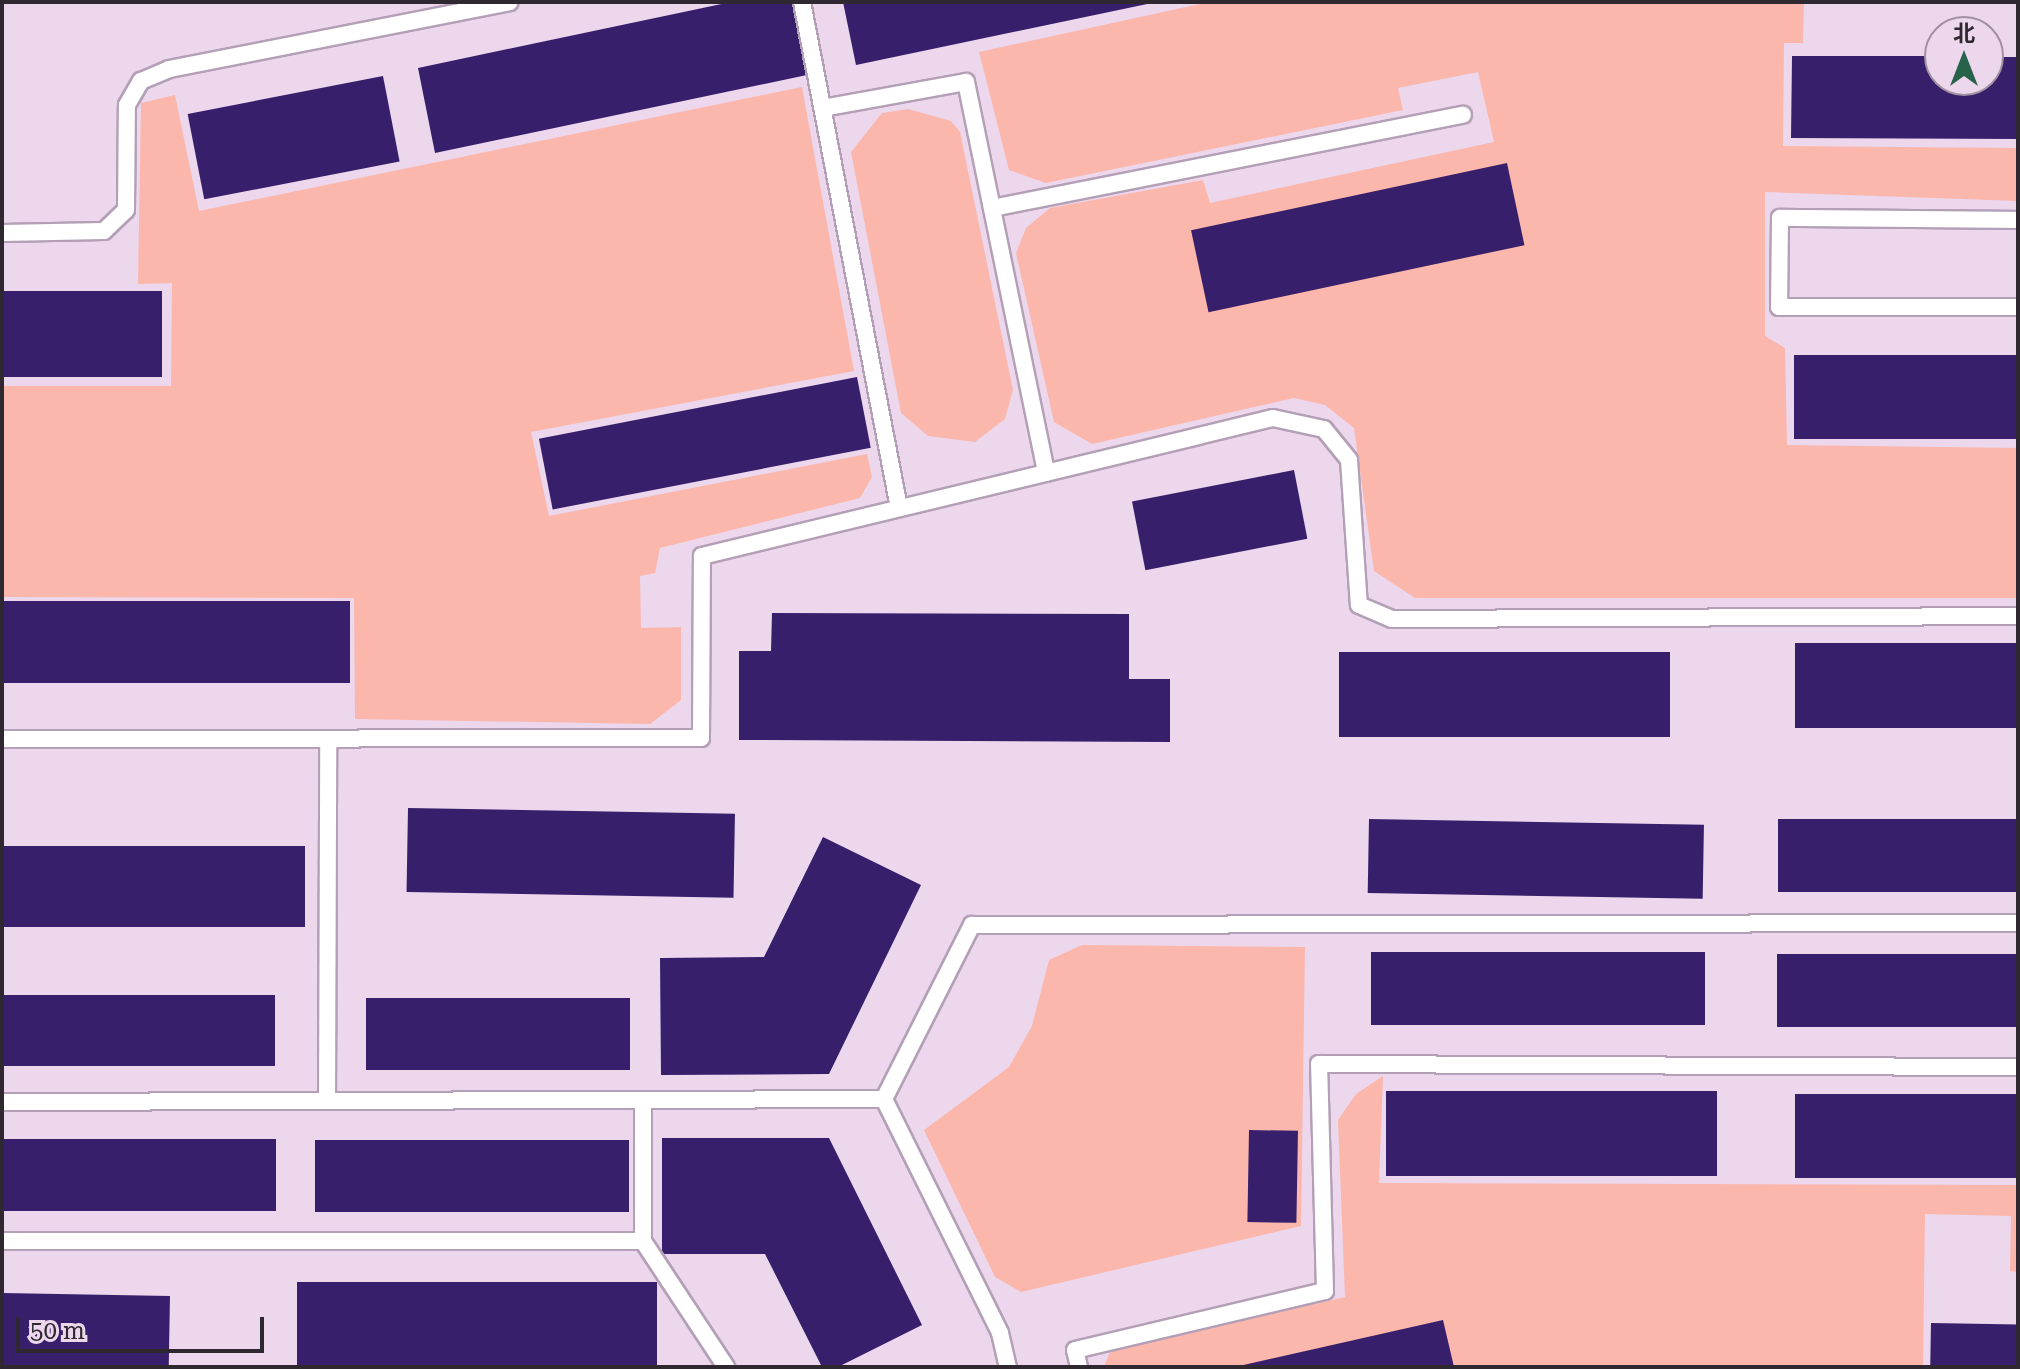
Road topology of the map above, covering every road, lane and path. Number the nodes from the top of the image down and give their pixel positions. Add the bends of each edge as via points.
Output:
1 (509, 2) edge
2 (802, 2) edge
3 (823, 108) junction
4 (1463, 115) dead end
5 (992, 208) junction
6 (2018, 220) edge
7 (2, 233) edge
8 (2018, 307) edge
9 (1046, 473) junction
10 (899, 508) junction
11 (2018, 616) edge
12 (2, 739) edge
13 (328, 739) junction
14 (2018, 923) edge
15 (2018, 1067) edge
16 (884, 1099) junction
17 (643, 1100) junction
18 (327, 1101) junction
19 (2, 1102) edge
20 (2, 1241) edge
21 (643, 1241) junction
22 (726, 1367) edge
23 (1008, 1367) edge
24 (1079, 1367) edge

1 - 7 lane via 169,69 141,81 127,105 126,210 104,231
2 - 3 lane
3 - 5 lane via 966,82
3 - 10 lane
4 - 5 lane
5 - 9 lane
6 - 8 lane via 1780,218 1779,307
9 - 10 lane
9 - 11 lane via 1273,418 1324,429 1349,460 1359,605 1392,619
10 - 13 lane via 702,556 701,738
12 - 13 lane
13 - 18 lane
14 - 16 lane via 972,925
15 - 24 lane via 1319,1064 1325,1291 1075,1350
16 - 17 lane
16 - 23 lane via 1000,1333
17 - 18 lane
17 - 21 lane
18 - 19 lane
20 - 21 lane
21 - 22 lane

